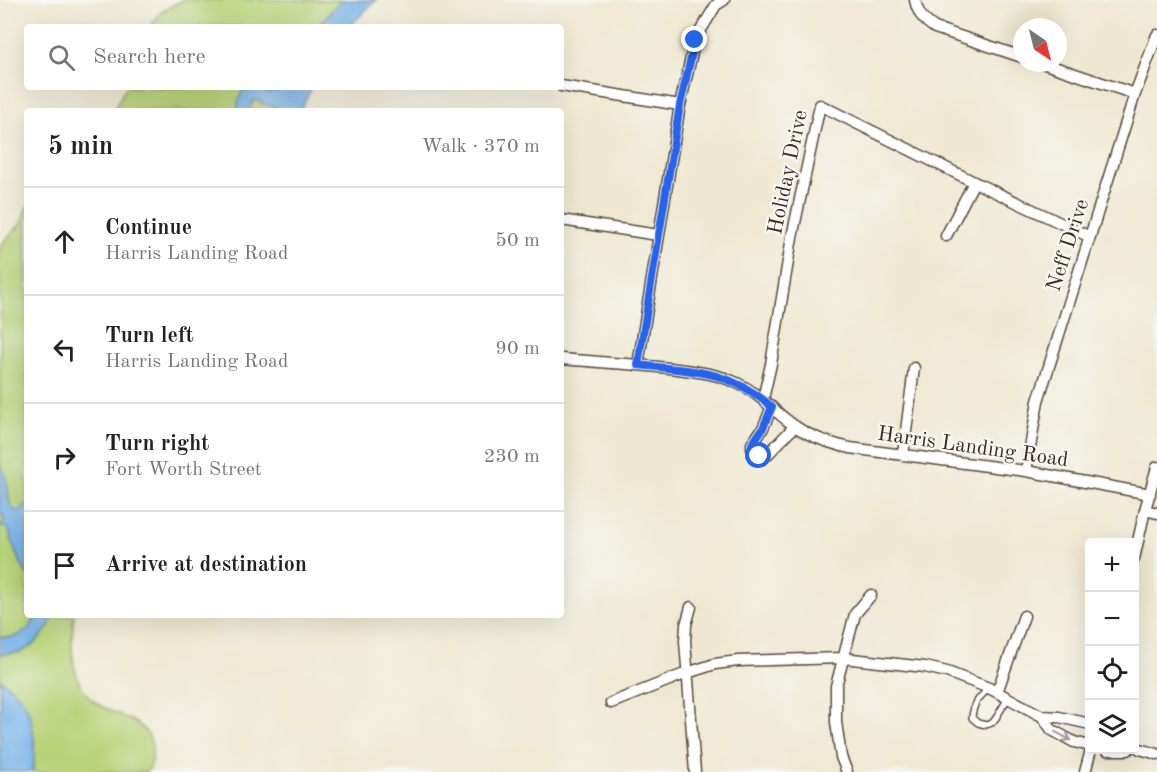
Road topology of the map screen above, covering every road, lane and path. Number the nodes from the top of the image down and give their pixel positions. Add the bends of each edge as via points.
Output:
1 (915, 0) edge
2 (717, 2) edge
3 (1157, 35) edge
4 (1013, 54) edge
5 (1067, 71) edge
6 (564, 86) edge
7 (1136, 94) junction
8 (680, 105) junction
9 (974, 182) junction
10 (564, 220) edge
11 (658, 235) junction
12 (946, 236) dead end
13 (1090, 237) junction
14 (564, 359) edge
15 (638, 365) junction
16 (914, 368) dead end
17 (768, 403) junction
18 (795, 426) junction
19 (903, 455) junction
20 (1157, 466) edge
21 (1026, 471) junction
22 (1149, 494) junction
23 (1145, 510) junction
24 (1157, 513) edge
25 (1139, 538) edge
26 (871, 595) dead end
27 (692, 607) dead end
28 (1024, 616) dead end
29 (843, 658) junction
30 (687, 673) junction
31 (993, 690) junction
32 (1008, 698) junction
33 (611, 703) dead end
34 (1042, 716) junction
35 (1085, 723) edge
36 (1085, 746) edge
37 (1139, 748) edge
38 (1089, 754) edge
39 (1157, 754) edge
40 (695, 772) edge
41 (847, 772) edge
42 (1085, 772) edge

1 - 4 street via 924,21 935,28
2 - 8 street via 695,40
3 - 7 street, Neff Drive
5 - 7 street
6 - 8 street
7 - 13 street, Neff Drive
8 - 11 street
9 - 12 street
9 - 13 street, Holiday Drive
9 - 17 street, Holiday Drive via 820,105 792,237
10 - 11 street
11 - 15 street
13 - 21 street, Neff Drive via 1038,401
14 - 15 street, Harris Landing Road
15 - 17 street, Harris Landing Road via 724,377
16 - 19 street
17 - 18 street, Harris Landing Road
17 - 18 street via 763,428 752,444 756,455 764,457
18 - 19 street, Harris Landing Road via 831,444
19 - 21 street, Harris Landing Road
20 - 22 street
21 - 22 street, Harris Landing Road
22 - 23 street
23 - 24 street
23 - 25 street
26 - 29 street via 855,614
27 - 30 street via 686,625
28 - 31 street
29 - 30 street via 738,661
29 - 31 street via 925,666
29 - 41 street via 836,722
30 - 33 street
30 - 40 street
31 - 32 street
31 - 32 lane via 973,708 972,718 978,723 992,723
32 - 34 street
34 - 35 street
34 -> 36 street via 1052,730
37 - 39 street
38 - 42 street

